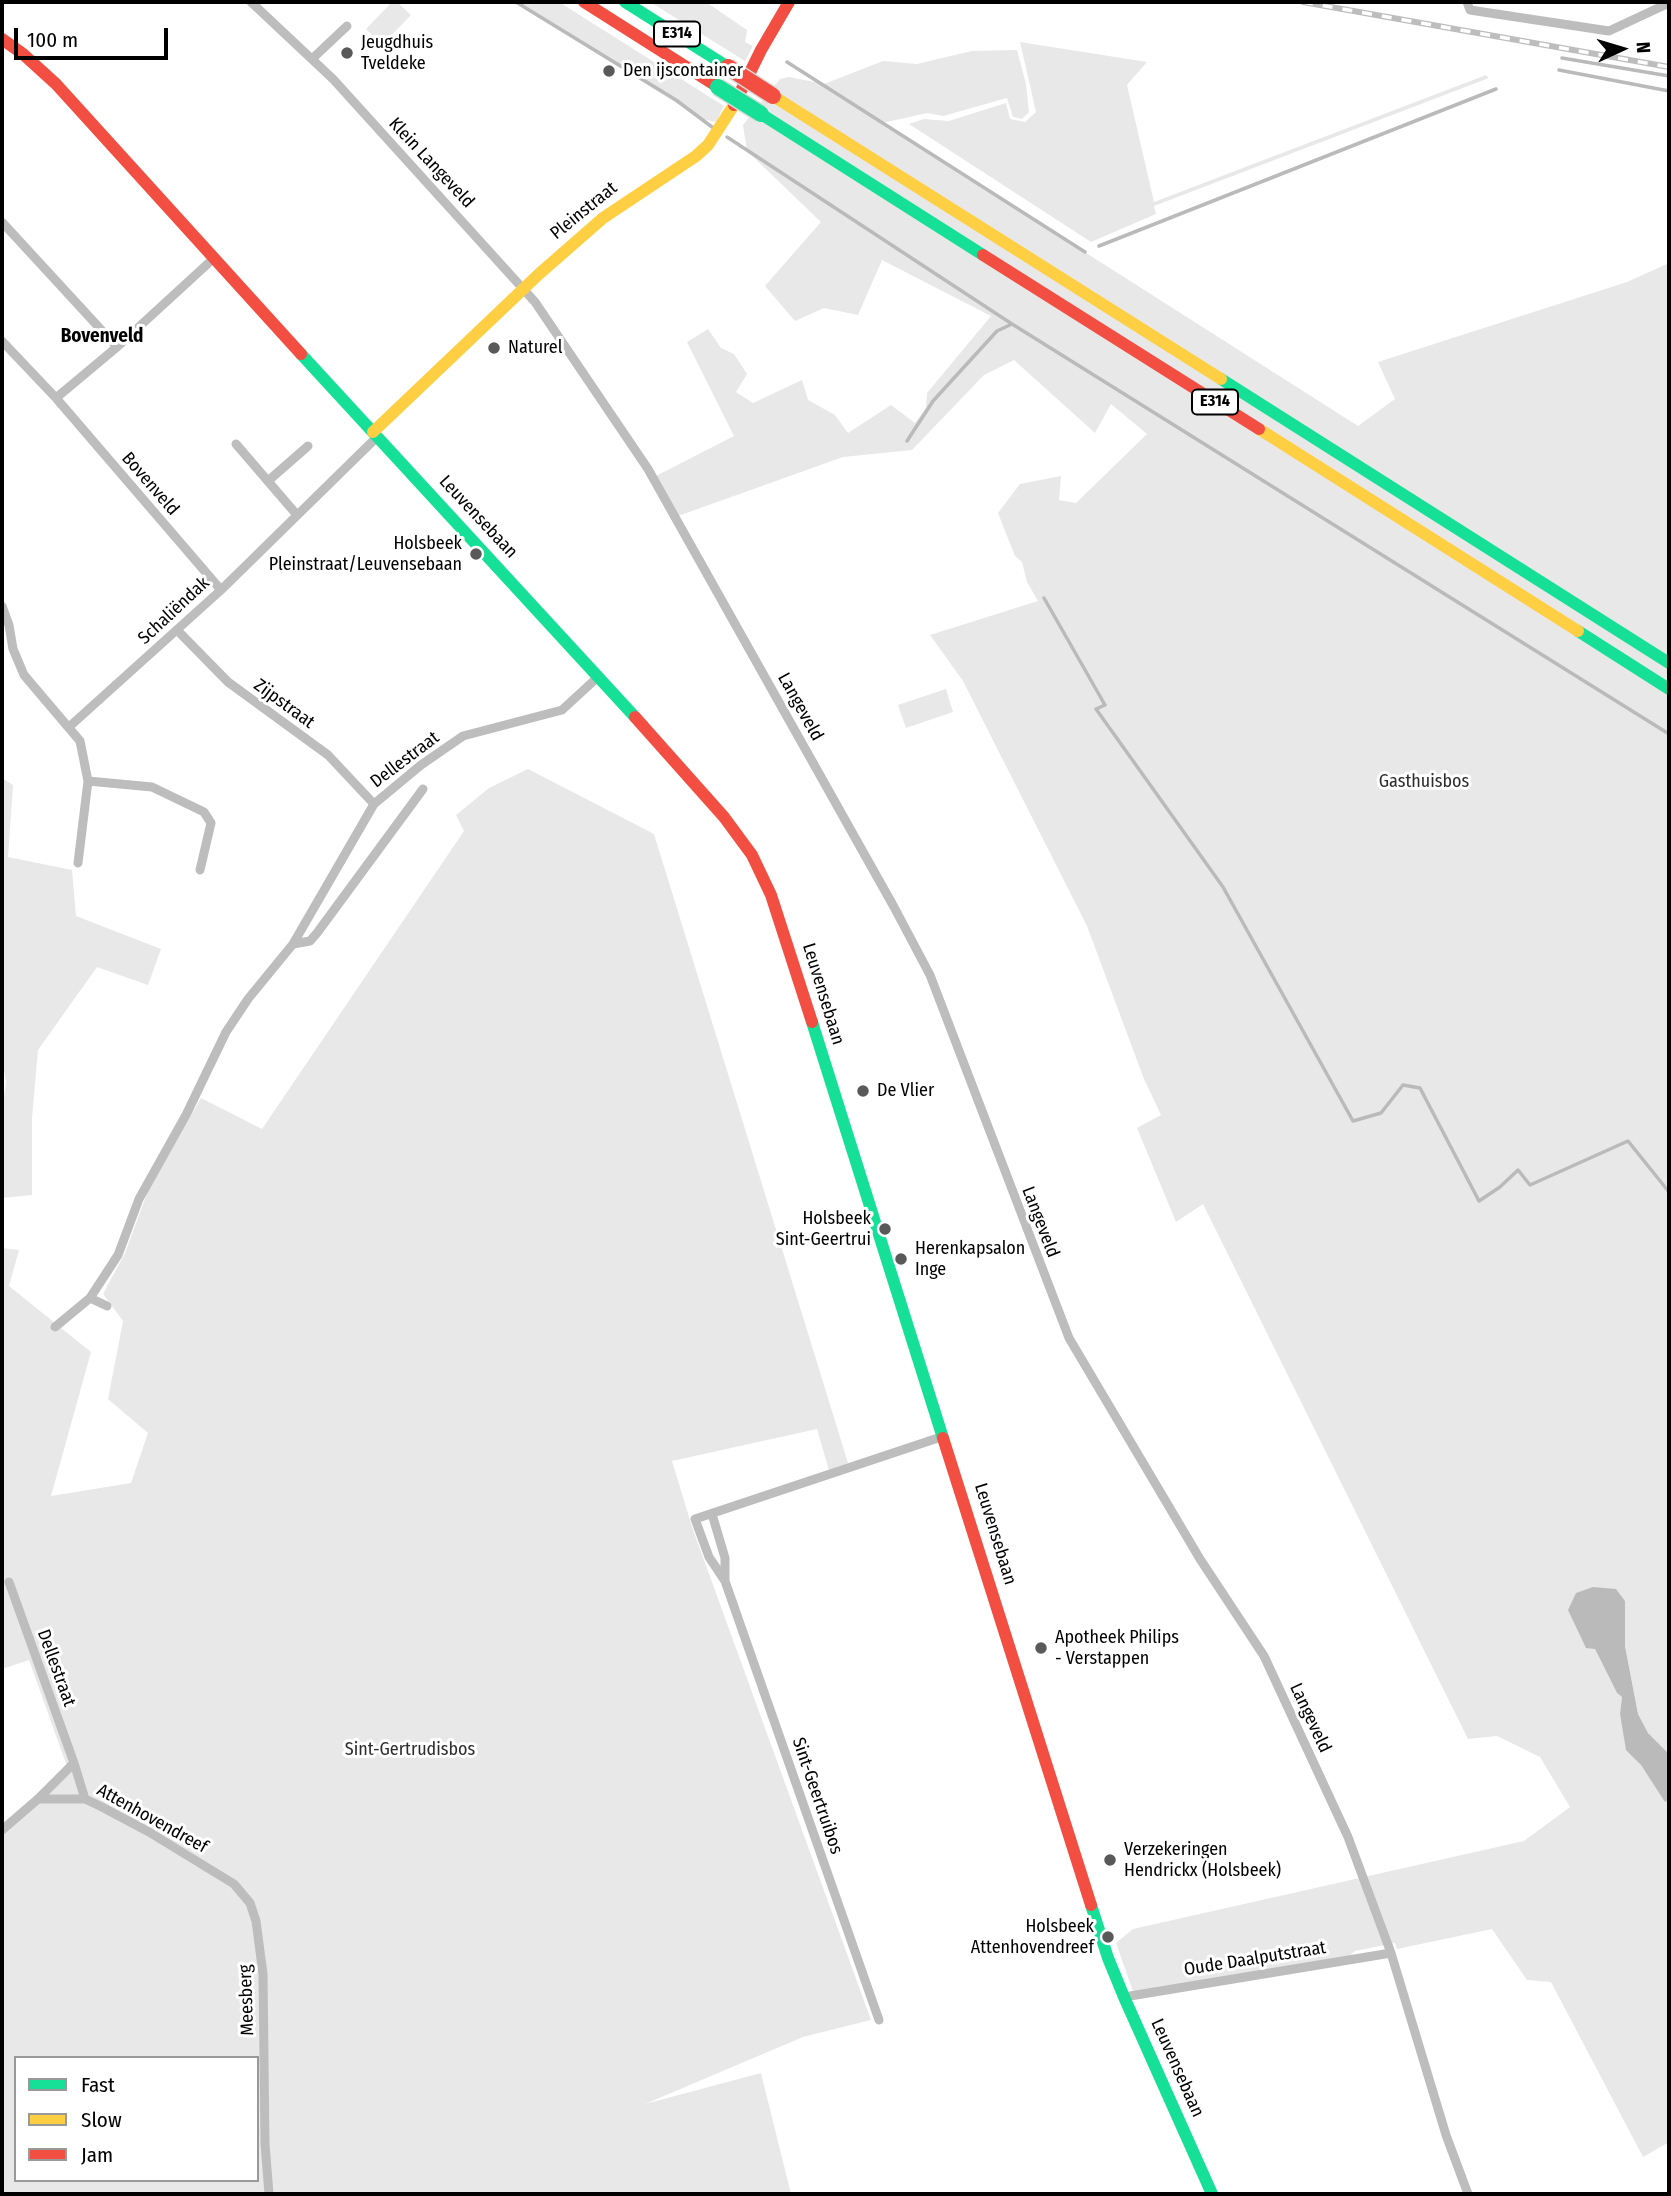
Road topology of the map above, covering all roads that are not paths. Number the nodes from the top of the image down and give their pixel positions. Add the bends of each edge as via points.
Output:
1 (251, 2) edge
2 (584, 2) edge
3 (625, 2) edge
4 (789, 2) edge
5 (1669, 3) edge
6 (1469, 6) edge
7 (347, 26) dead end
8 (2, 39) edge
9 (312, 59) junction
10 (2, 222) edge
11 (214, 258) junction
12 (519, 283) junction
13 (2, 341) edge
14 (117, 347) junction
15 (56, 398) junction
16 (375, 435) junction
17 (236, 444) dead end
18 (308, 446) dead end
19 (268, 481) junction
20 (297, 515) junction
21 (220, 590) junction
22 (2, 606) edge
23 (177, 630) junction
24 (1669, 663) edge
25 (599, 676) junction
26 (1669, 689) edge
27 (69, 727) junction
28 (88, 781) junction
29 (423, 789) dead end
30 (374, 804) junction
31 (78, 863) dead end
32 (200, 870) dead end
33 (293, 944) junction
34 (90, 1298) junction
35 (107, 1306) dead end
36 (55, 1327) dead end
37 (944, 1436) junction
38 (712, 1514) junction
39 (725, 1581) junction
40 (9, 1582) dead end
41 (74, 1763) junction
42 (38, 1799) junction
43 (85, 1799) junction
44 (2, 1830) edge
45 (243, 1892) joint
46 (1391, 1953) junction
47 (1124, 1997) junction
48 (879, 2020) dead end
49 (269, 2194) edge
50 (1212, 2194) edge
51 (1468, 2194) edge

1 - 9 street, Klein Langeveld
2 - 26 main road, E314, bridge
3 - 24 main road, E314, bridge
4 - 12 main road, Pleinstraat via 709,145 630,198
5 - 6 street via 1609,31
7 - 9 street
8 - 11 main road, Leuvensebaan via 57,84
9 - 12 street, Klein Langeveld
10 - 14 street
11 - 14 street
11 - 16 main road, Leuvensebaan
12 - 16 main road, Pleinstraat
12 - 46 street, Langeveld via 648,469 924,964 1069,1338 1200,1559 1264,1656 1348,1837
13 - 15 street, Bovenveld
14 - 15 street
15 - 21 street, Bovenveld
16 - 20 street, Schaliëndak
16 - 25 main road, Leuvensebaan
17 - 19 street
18 - 19 street
19 - 20 street
20 - 21 street, Schaliëndak
21 - 23 street, Schaliëndak
22 - 27 street via 24,675
23 - 27 street, Schaliëndak
23 - 30 street, Zijpstraat via 228,682 328,755
25 - 30 street, Dellestraat via 562,710 463,736
25 - 37 main road, Leuvensebaan via 740,836 762,874
27 - 28 street via 80,741
28 - 31 street
28 - 32 street via 152,787 204,812 211,823
29 - 33 street, Dellestraat via 310,941
30 - 33 street, Dellestraat
33 - 34 street, Dellestraat via 226,1032 139,1199 118,1255
34 - 35 street
34 - 36 street, Dellestraat
37 - 38 street
37 - 47 main road, Leuvensebaan
38 - 39 street, Sint-Geertruibos via 725,1558
38 - 39 street, Sint-Geertruibos via 695,1519 709,1557
39 - 48 street, Sint-Geertruibos
40 - 41 street, Dellestraat
41 - 42 street
41 - 43 street, Dellestraat
42 - 43 street, Attenhovendreef
42 - 44 street
43 - 45 street, Attenhovendreef via 149,1832
45 - 49 street, Meesberg via 257,1921 263,1974
46 - 47 street, Oude Daalputstraat
46 - 51 street, Langeveld
47 - 50 main road, Leuvensebaan

